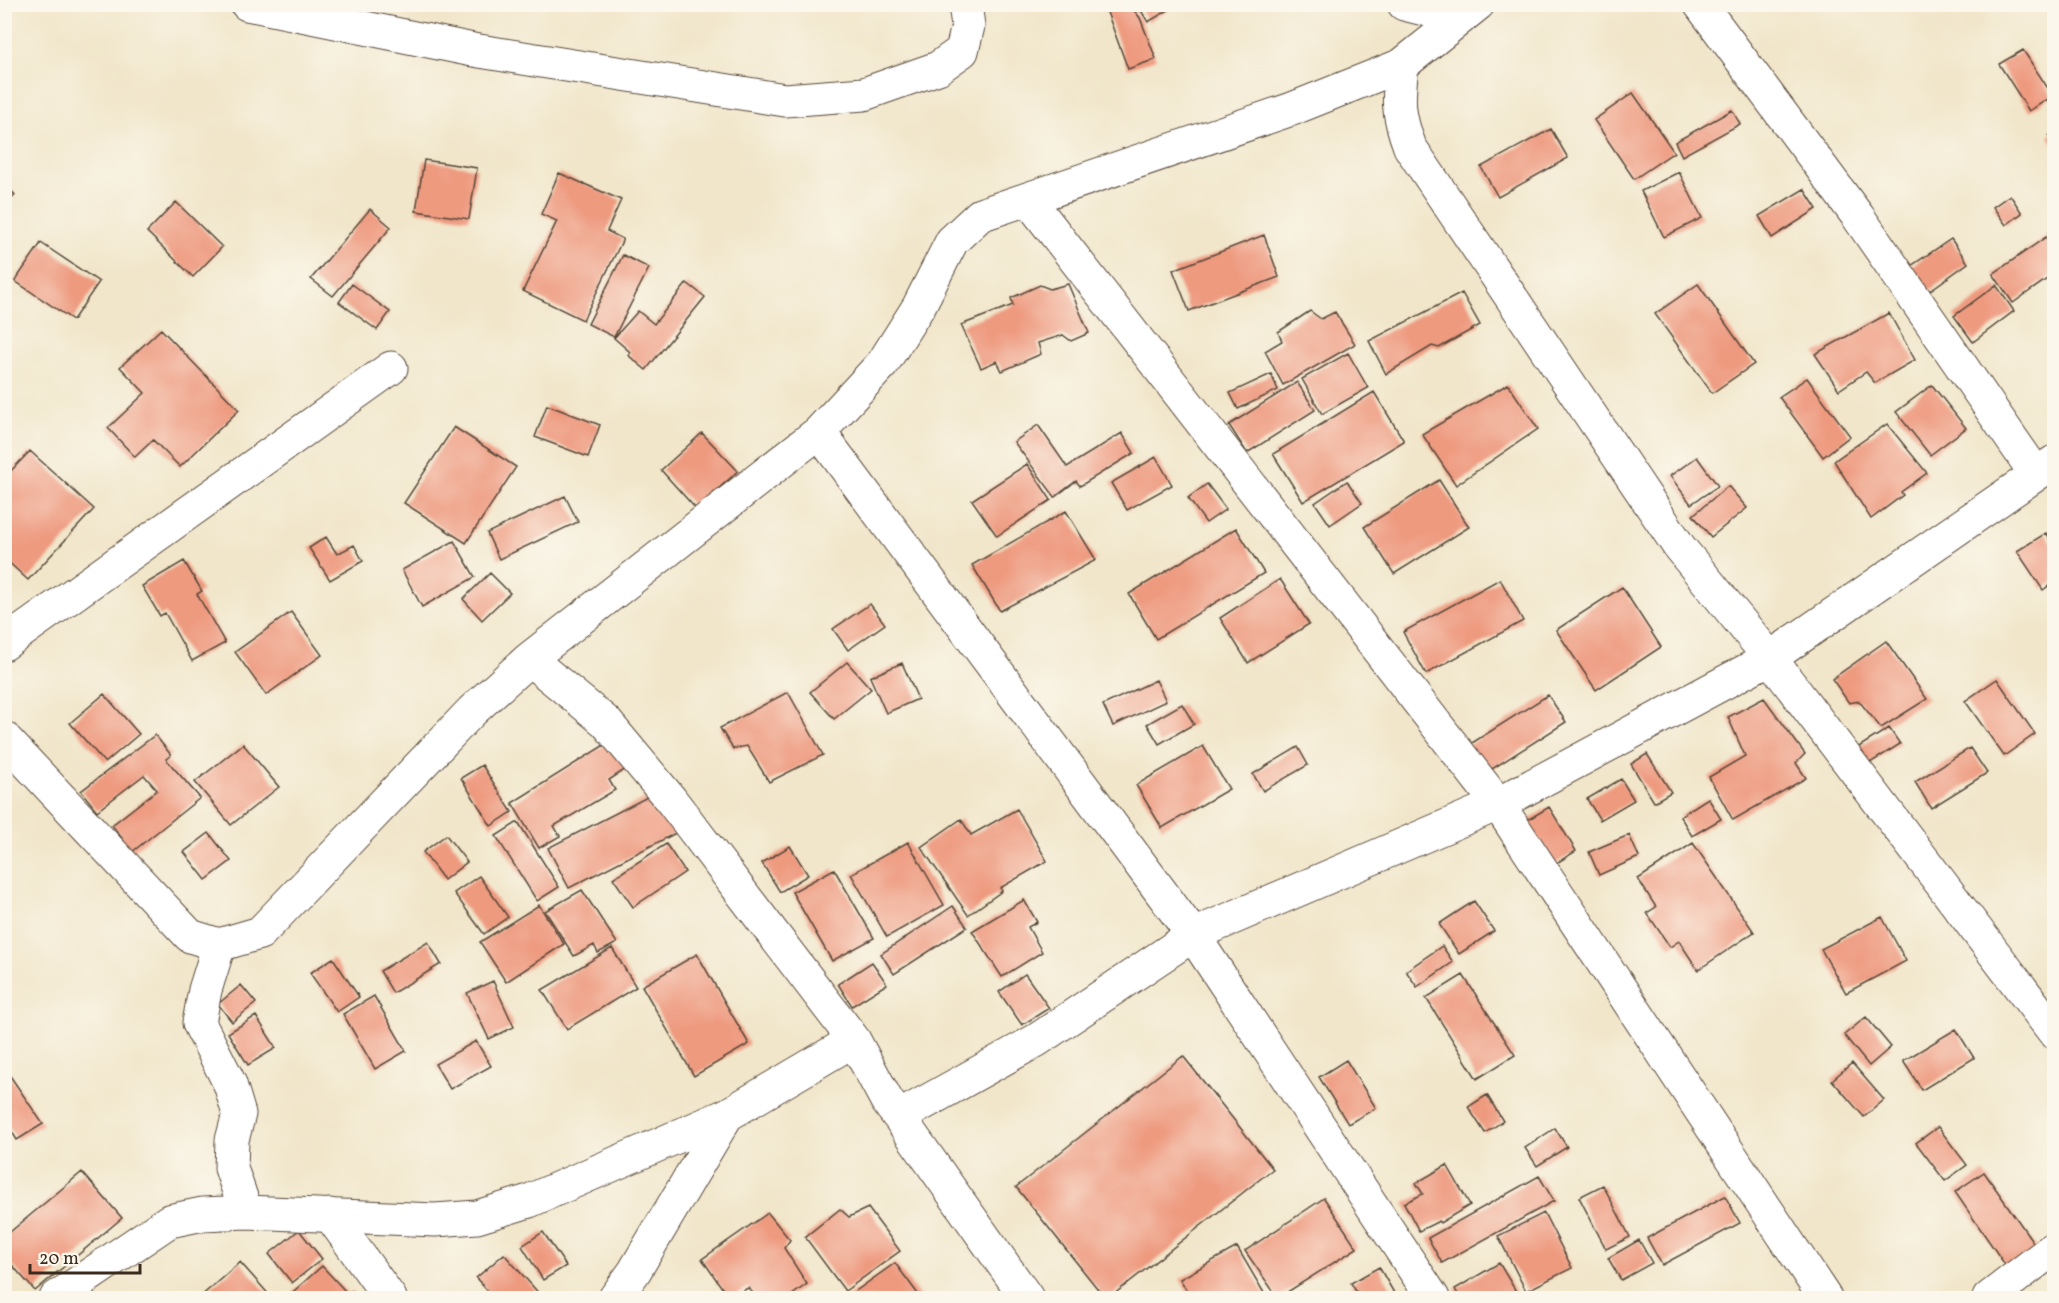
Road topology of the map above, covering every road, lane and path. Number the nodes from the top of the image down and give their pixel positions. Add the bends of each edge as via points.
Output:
1 (247, 4) edge
2 (965, 4) edge
3 (1404, 4) edge
4 (1700, 4) edge
5 (1469, 11) edge
6 (1402, 65) junction
7 (1029, 200) junction
8 (391, 368) dead end
9 (819, 432) junction
10 (2045, 468) edge
11 (4, 644) edge
12 (1770, 658) junction
13 (529, 659) junction
14 (4, 738) edge
15 (1498, 804) junction
16 (1193, 935) junction
17 (219, 945) junction
18 (2055, 1032) edge
19 (854, 1040) junction
20 (727, 1115) junction
21 (899, 1117) junction
22 (246, 1212) junction
23 (330, 1215) junction
24 (2055, 1248) edge
25 (56, 1299) edge
26 (390, 1299) edge
27 (615, 1299) edge
28 (1027, 1299) edge
29 (1432, 1299) edge
30 (1825, 1299) edge
31 (1989, 1299) edge

1 - 2 street via 473,51 785,100 864,94 938,68 962,51 968,26
3 - 5 street
4 - 10 street
5 - 6 street
6 - 7 street via 1292,109
6 - 12 street via 1400,120 1410,147 1680,548
7 - 9 street via 980,215 952,241 884,363
7 - 15 street
8 - 11 street
9 - 13 street
9 - 16 street
10 - 12 street
12 - 15 street
12 - 18 street
13 - 17 street via 472,711 260,933
13 - 19 street via 606,722 671,800
14 - 17 street via 190,936
15 - 16 street
15 - 30 street
16 - 21 street via 1036,1040
16 - 29 street
17 - 22 street via 199,1023 230,1084 239,1114 232,1140 231,1168
19 - 20 street
19 - 21 street
20 - 23 street via 529,1201 477,1217 435,1220
20 - 27 street
21 - 28 street
22 - 23 street
22 - 25 street via 202,1214 169,1221
23 - 26 street
24 - 31 street

